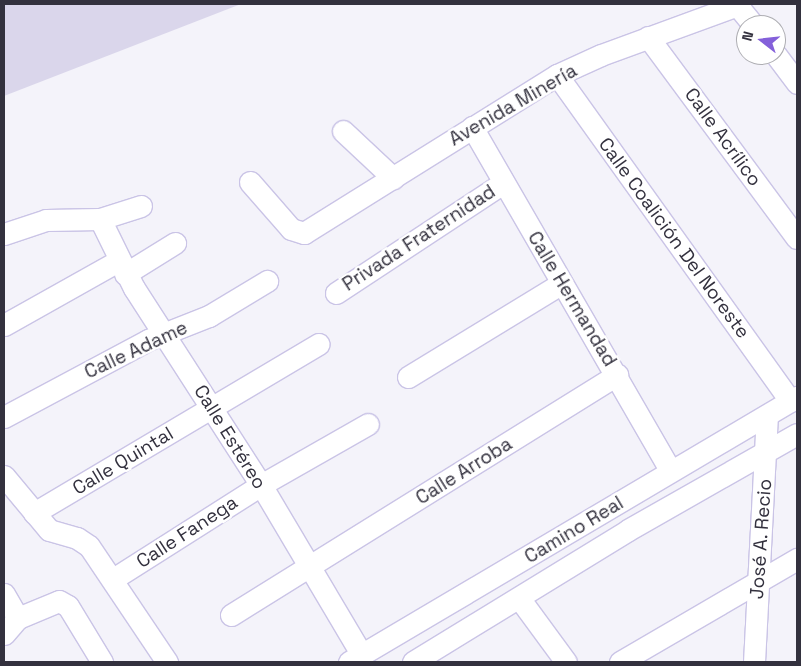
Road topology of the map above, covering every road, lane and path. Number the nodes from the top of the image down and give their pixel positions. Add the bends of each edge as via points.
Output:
1 (739, 4) edge
2 (746, 15) edge
3 (648, 38) junction
4 (784, 65) edge
5 (557, 76) junction
6 (797, 83) edge
7 (472, 127) junction
8 (343, 131) dead end
9 (393, 178) junction
10 (250, 182) dead end
11 (503, 183) junction
12 (141, 206) dead end
13 (100, 219) junction
14 (4, 234) edge
15 (797, 238) edge
16 (175, 243) dead end
17 (122, 267) junction
18 (267, 281) dead end
19 (562, 283) junction
20 (336, 293) dead end
21 (4, 324) edge
22 (164, 333) junction
23 (319, 344) dead end
24 (618, 375) junction
25 (408, 377) dead end
26 (794, 399) edge
27 (212, 408) junction
28 (767, 416) junction
29 (4, 417) edge
30 (368, 424) dead end
31 (797, 434) edge
32 (766, 452) junction
33 (671, 471) junction
34 (4, 476) edge
35 (261, 485) junction
36 (34, 513) junction
37 (797, 559) edge
38 (310, 567) junction
39 (113, 579) junction
40 (759, 581) junction
41 (4, 594) edge
42 (519, 598) junction
43 (231, 615) dead end
44 (18, 618) junction
45 (4, 634) edge
46 (356, 659) edge
47 (102, 662) edge
48 (167, 662) edge
49 (413, 662) edge
50 (566, 662) edge
51 (620, 662) edge
52 (754, 662) edge

1 - 2 street
1 - 3 street, Avenida Minería
3 - 5 street, Avenida Minería
3 - 15 street, Calle Acrílico
4 - 6 street
5 - 7 street, Avenida Minería
5 - 26 street, Calle Coalición Del Noreste
7 - 9 street, Avenida Minería
7 - 11 street, Calle Hermandad
8 - 9 street
9 - 10 street, Avenida Minería via 300,233 291,229
11 - 19 street, Calle Hermandad
11 - 20 street, Privada Fraternidad
12 - 13 street
13 - 14 street via 59,218
13 - 17 street, Calle Estéreo
16 - 17 street
17 - 21 street
17 - 22 street, Calle Estéreo
18 - 22 street, Calle Adame via 209,316
19 - 24 street, Calle Hermandad
19 - 25 street
22 - 27 street, Calle Estéreo
22 - 29 street, Calle Adame
23 - 27 street, Calle Quintal
24 - 33 street, Calle Hermandad
24 - 38 street, Calle Arroba
26 - 28 street, Camino Real
27 - 35 street, Calle Estéreo
27 - 36 street, Calle Quintal
28 - 32 street, José A. Recio
28 - 33 street, Camino Real
30 - 35 street, Calle Fanega
31 - 32 street, Camino Real
32 - 40 street, José A. Recio
32 - 42 street, Camino Real via 628,530
33 - 46 street, Camino Real
34 - 36 street
35 - 38 street, Calle Estéreo
35 - 39 street, Calle Fanega
36 - 39 street via 52,532 77,538 89,546
37 - 40 street
38 - 43 street, Calle Arroba
38 - 46 street, Calle Estéreo
39 - 48 street
40 - 51 street
40 - 52 street, José A. Recio
41 - 44 street
42 - 49 street, Camino Real
42 - 50 street
44 - 45 street
44 - 47 street via 59,601 68,606

